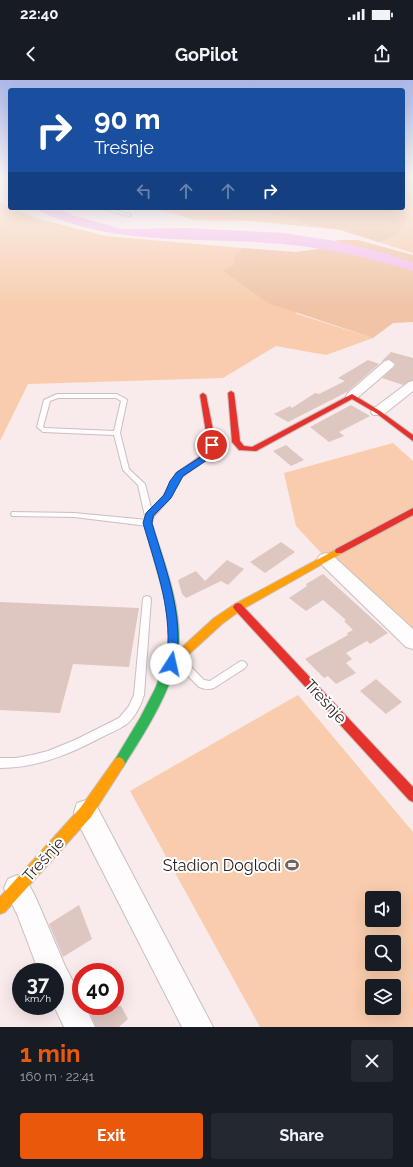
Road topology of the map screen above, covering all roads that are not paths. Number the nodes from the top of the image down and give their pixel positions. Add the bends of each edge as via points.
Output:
1 (389, 364) dead end
2 (413, 385) edge
3 (231, 393) dead end
4 (203, 395) dead end
5 (352, 396) junction
6 (378, 412) junction
7 (117, 433) junction
8 (413, 439) edge
9 (413, 512) edge
10 (15, 514) dead end
11 (148, 519) junction
12 (326, 559) junction
13 (147, 599) dead end
14 (238, 607) junction
15 (413, 641) edge
16 (174, 661) junction
17 (242, 665) dead end
18 (0, 764) edge
19 (413, 796) edge
20 (86, 812) junction
21 (9, 897) edge
22 (49, 963) edge
23 (64, 994) edge
24 (80, 1027) edge
25 (198, 1027) edge

1 - 5 street
2 - 6 street
3 - 5 street via 236,442 238,446 248,449 253,449
4 - 11 street via 212,445 210,452 200,463 180,474 168,496
5 - 6 street
6 - 8 street
7 - 7 lane via 124,400 122,397 57,396 47,400 40,427 43,430
7 - 11 lane via 126,470 141,484
9 - 12 street, Trešnje
10 - 11 lane
11 - 16 street, Trešnje via 170,598
12 - 14 street, Trešnje
12 - 15 street
13 - 18 lane via 138,702 128,716 123,721 53,755
14 - 16 street, Trešnje via 218,621
14 - 19 street, Trešnje
16 - 17 lane via 207,686
16 - 20 street, Trešnje via 137,736
20 - 21 street, Trešnje
20 - 25 street
21 - 22 street via 27,907
23 - 24 street

